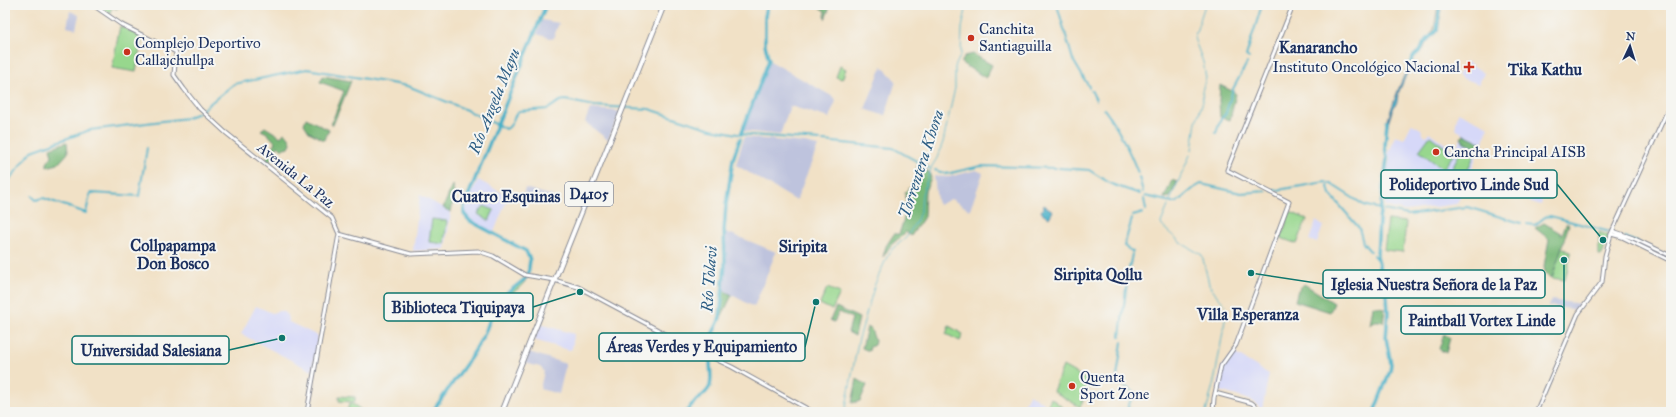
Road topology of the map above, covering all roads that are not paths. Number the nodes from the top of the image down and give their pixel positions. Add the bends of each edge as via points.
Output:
1 (94, 5) edge
2 (664, 5) edge
3 (1293, 5) edge
4 (1671, 103) edge
5 (1612, 232) junction
6 (340, 234) junction
7 (1671, 256) edge
8 (1671, 261) edge
9 (554, 280) junction
10 (1215, 393) junction
11 (307, 412) edge
12 (502, 412) edge
13 (813, 412) edge
14 (1213, 412) edge
15 (1262, 412) edge
16 (1536, 412) edge

1 - 6 main road, Avenida La Paz via 122,25 176,52 174,75 201,110 332,218
2 - 9 main road, D4105
3 - 10 main road via 1227,170 1289,202 1236,345 1221,366
4 - 5 main road
5 - 7 main road via 1633,238
5 - 8 main road
5 - 16 main road via 1605,256 1602,282 1578,314
6 - 9 main road via 411,254 478,251 493,256 525,276
6 - 11 main road
9 - 12 main road, D4105
9 - 13 main road via 597,296
10 - 14 main road
10 - 15 main road via 1252,403

